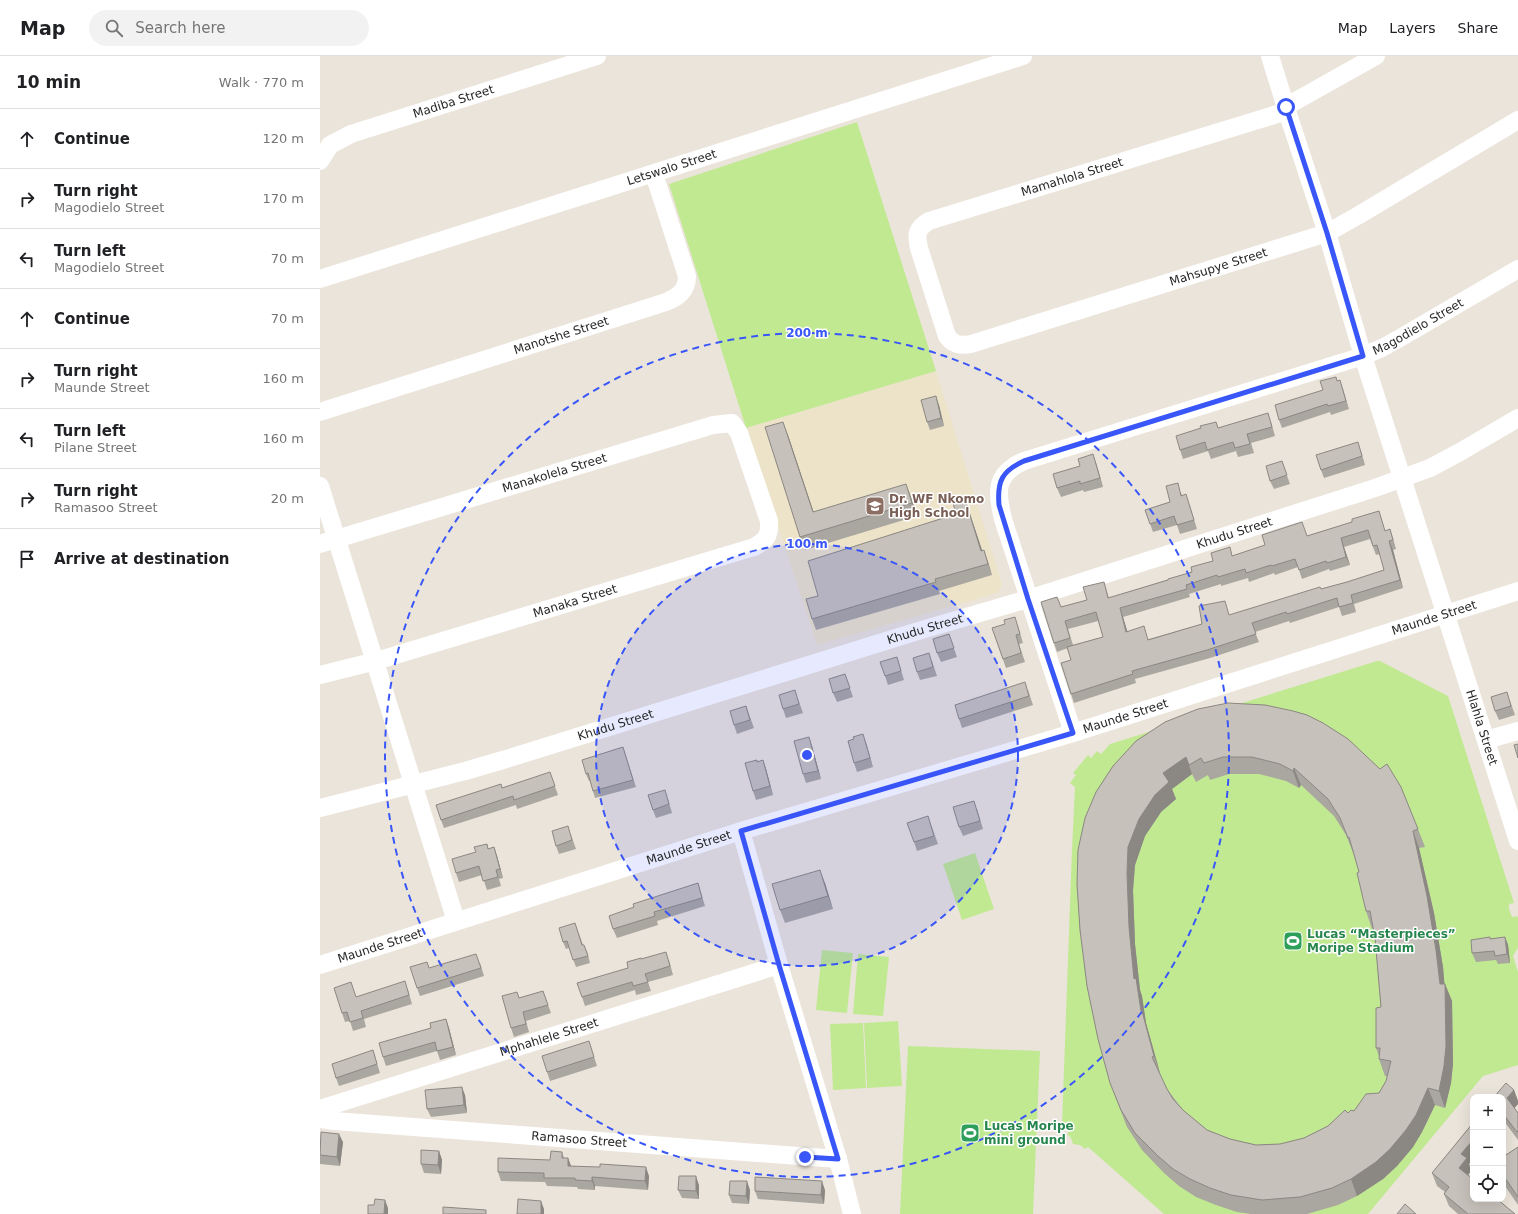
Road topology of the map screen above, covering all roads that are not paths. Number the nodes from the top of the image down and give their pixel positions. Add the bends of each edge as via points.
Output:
1 (597, 56) edge
2 (1023, 56) edge
3 (1270, 56) edge
4 (1376, 56) edge
5 (1286, 109) junction
6 (1518, 120) edge
7 (325, 144) edge
8 (320, 161) edge
9 (654, 174) junction
10 (1327, 233) junction
11 (1518, 269) edge
12 (320, 279) edge
13 (932, 289) joint
14 (1363, 356) junction
15 (320, 412) edge
16 (1518, 418) edge
17 (755, 477) joint
18 (1402, 478) junction
19 (320, 486) edge
20 (337, 540) junction
21 (320, 544) edge
22 (1518, 591) edge
23 (1028, 599) junction
24 (1446, 614) junction
25 (376, 661) junction
26 (320, 676) edge
27 (1518, 731) edge
28 (1073, 733) junction
29 (1486, 740) junction
30 (412, 784) junction
31 (320, 808) edge
32 (741, 831) junction
33 (1518, 841) edge
34 (456, 921) junction
35 (320, 965) edge
36 (779, 965) junction
37 (320, 1109) edge
38 (320, 1118) edge
39 (838, 1159) junction
40 (852, 1214) edge

1 - 7 street, Madiba Street
2 - 9 street, Letswalo Street
3 - 5 street, Hlahla Street
4 - 5 street, Mamahlola Street
5 - 10 street, Hlahla Street
5 - 13 street, Mamahlola Street via 929,221 918,230 917,236 918,248
6 - 10 street, Mahsupye Street
7 - 8 street, Madiba Street
9 - 12 street, Letswalo Street
9 - 15 street, Manotshe Street via 687,276 685,289 680,294 666,302
10 - 13 street, Mahsupye Street via 971,344 956,344 950,341
10 - 14 street, Hlahla Street
11 - 14 street, Magodielo Street via 1400,338
14 - 18 street, Hlahla Street
14 - 23 street, Magodielo Street via 1013,466 1000,482 999,505
16 - 18 street, Khudu Street via 1442,462
17 - 20 street, Manakolela Street via 736,427 732,423 720,424
17 - 25 street, Manaka Street via 770,528 766,539 754,547
18 - 23 street, Khudu Street
18 - 24 street, Hlahla Street
19 - 20 street
20 - 21 street, Manakolela Street
20 - 25 street
22 - 24 street, Maunde Street
23 - 28 street, Magodielo Street
23 - 30 street, Khudu Street via 465,771
24 - 28 street, Maunde Street
24 - 29 street, Hlahla Street
25 - 26 street, Manaka Street
25 - 30 street
27 - 29 street
28 - 32 street, Maunde Street
29 - 33 street, Hlahla Street
30 - 31 street, Khudu Street
30 - 34 street
32 - 34 street, Maunde Street
32 - 36 street
34 - 35 street, Maunde Street
36 - 37 street, Mphahlele Street
36 - 39 street
38 - 39 street, Ramasoo Street
39 - 40 street

